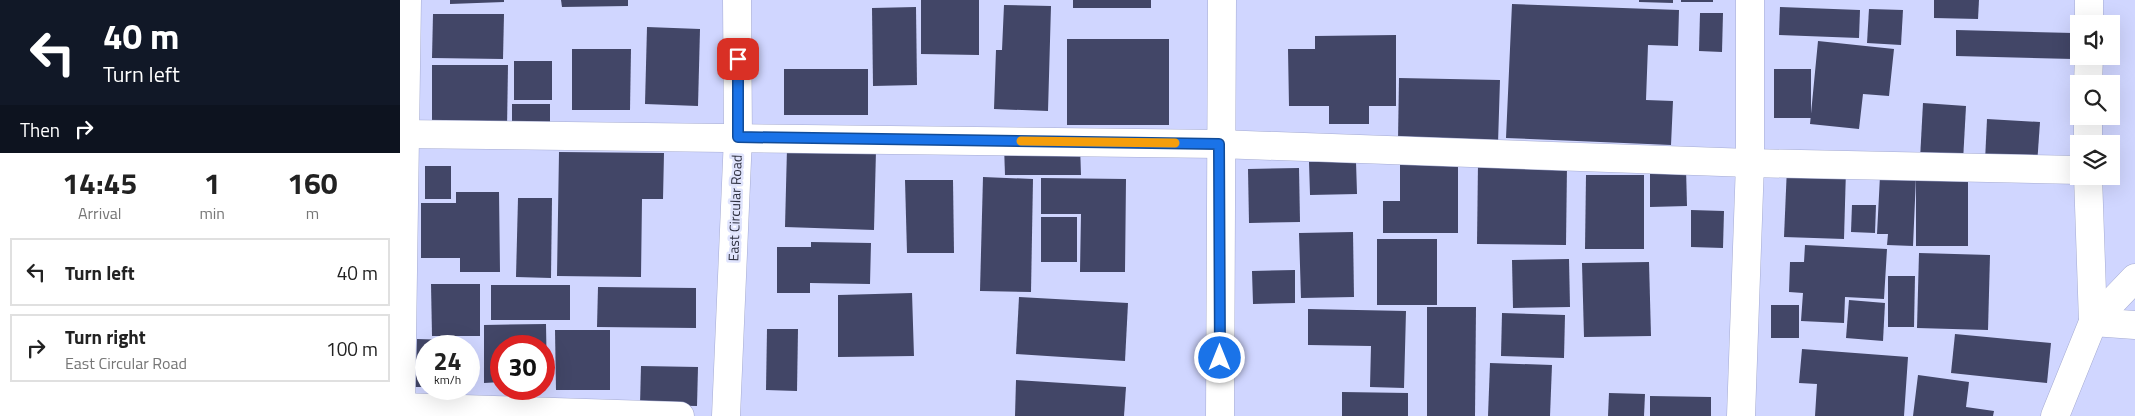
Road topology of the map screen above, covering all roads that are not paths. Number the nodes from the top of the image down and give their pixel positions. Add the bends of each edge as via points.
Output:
1 (407, 0) edge
2 (737, 0) edge
3 (1222, 0) edge
4 (1750, 0) edge
5 (2090, 0) edge
6 (2089, 15) edge
7 (403, 134) edge
8 (738, 137) junction
9 (1219, 144) junction
10 (1750, 163) junction
11 (2070, 170) edge
12 (2088, 185) edge
13 (2135, 278) edge
14 (2093, 322) junction
15 (2135, 325) edge
16 (400, 407) edge
17 (680, 416) edge
18 (726, 416) edge
19 (1220, 416) edge
20 (1741, 416) edge
21 (2055, 416) edge

1 - 7 street
2 - 8 street, East Circular Road
3 - 9 street
4 - 10 street
5 - 6 street
7 - 8 street
7 - 16 street
8 - 9 street
8 - 18 street, East Circular Road
9 - 10 street
9 - 19 street
10 - 11 street
10 - 20 street
12 - 14 street
13 - 14 street
14 - 15 street
14 - 21 street
16 - 17 street

